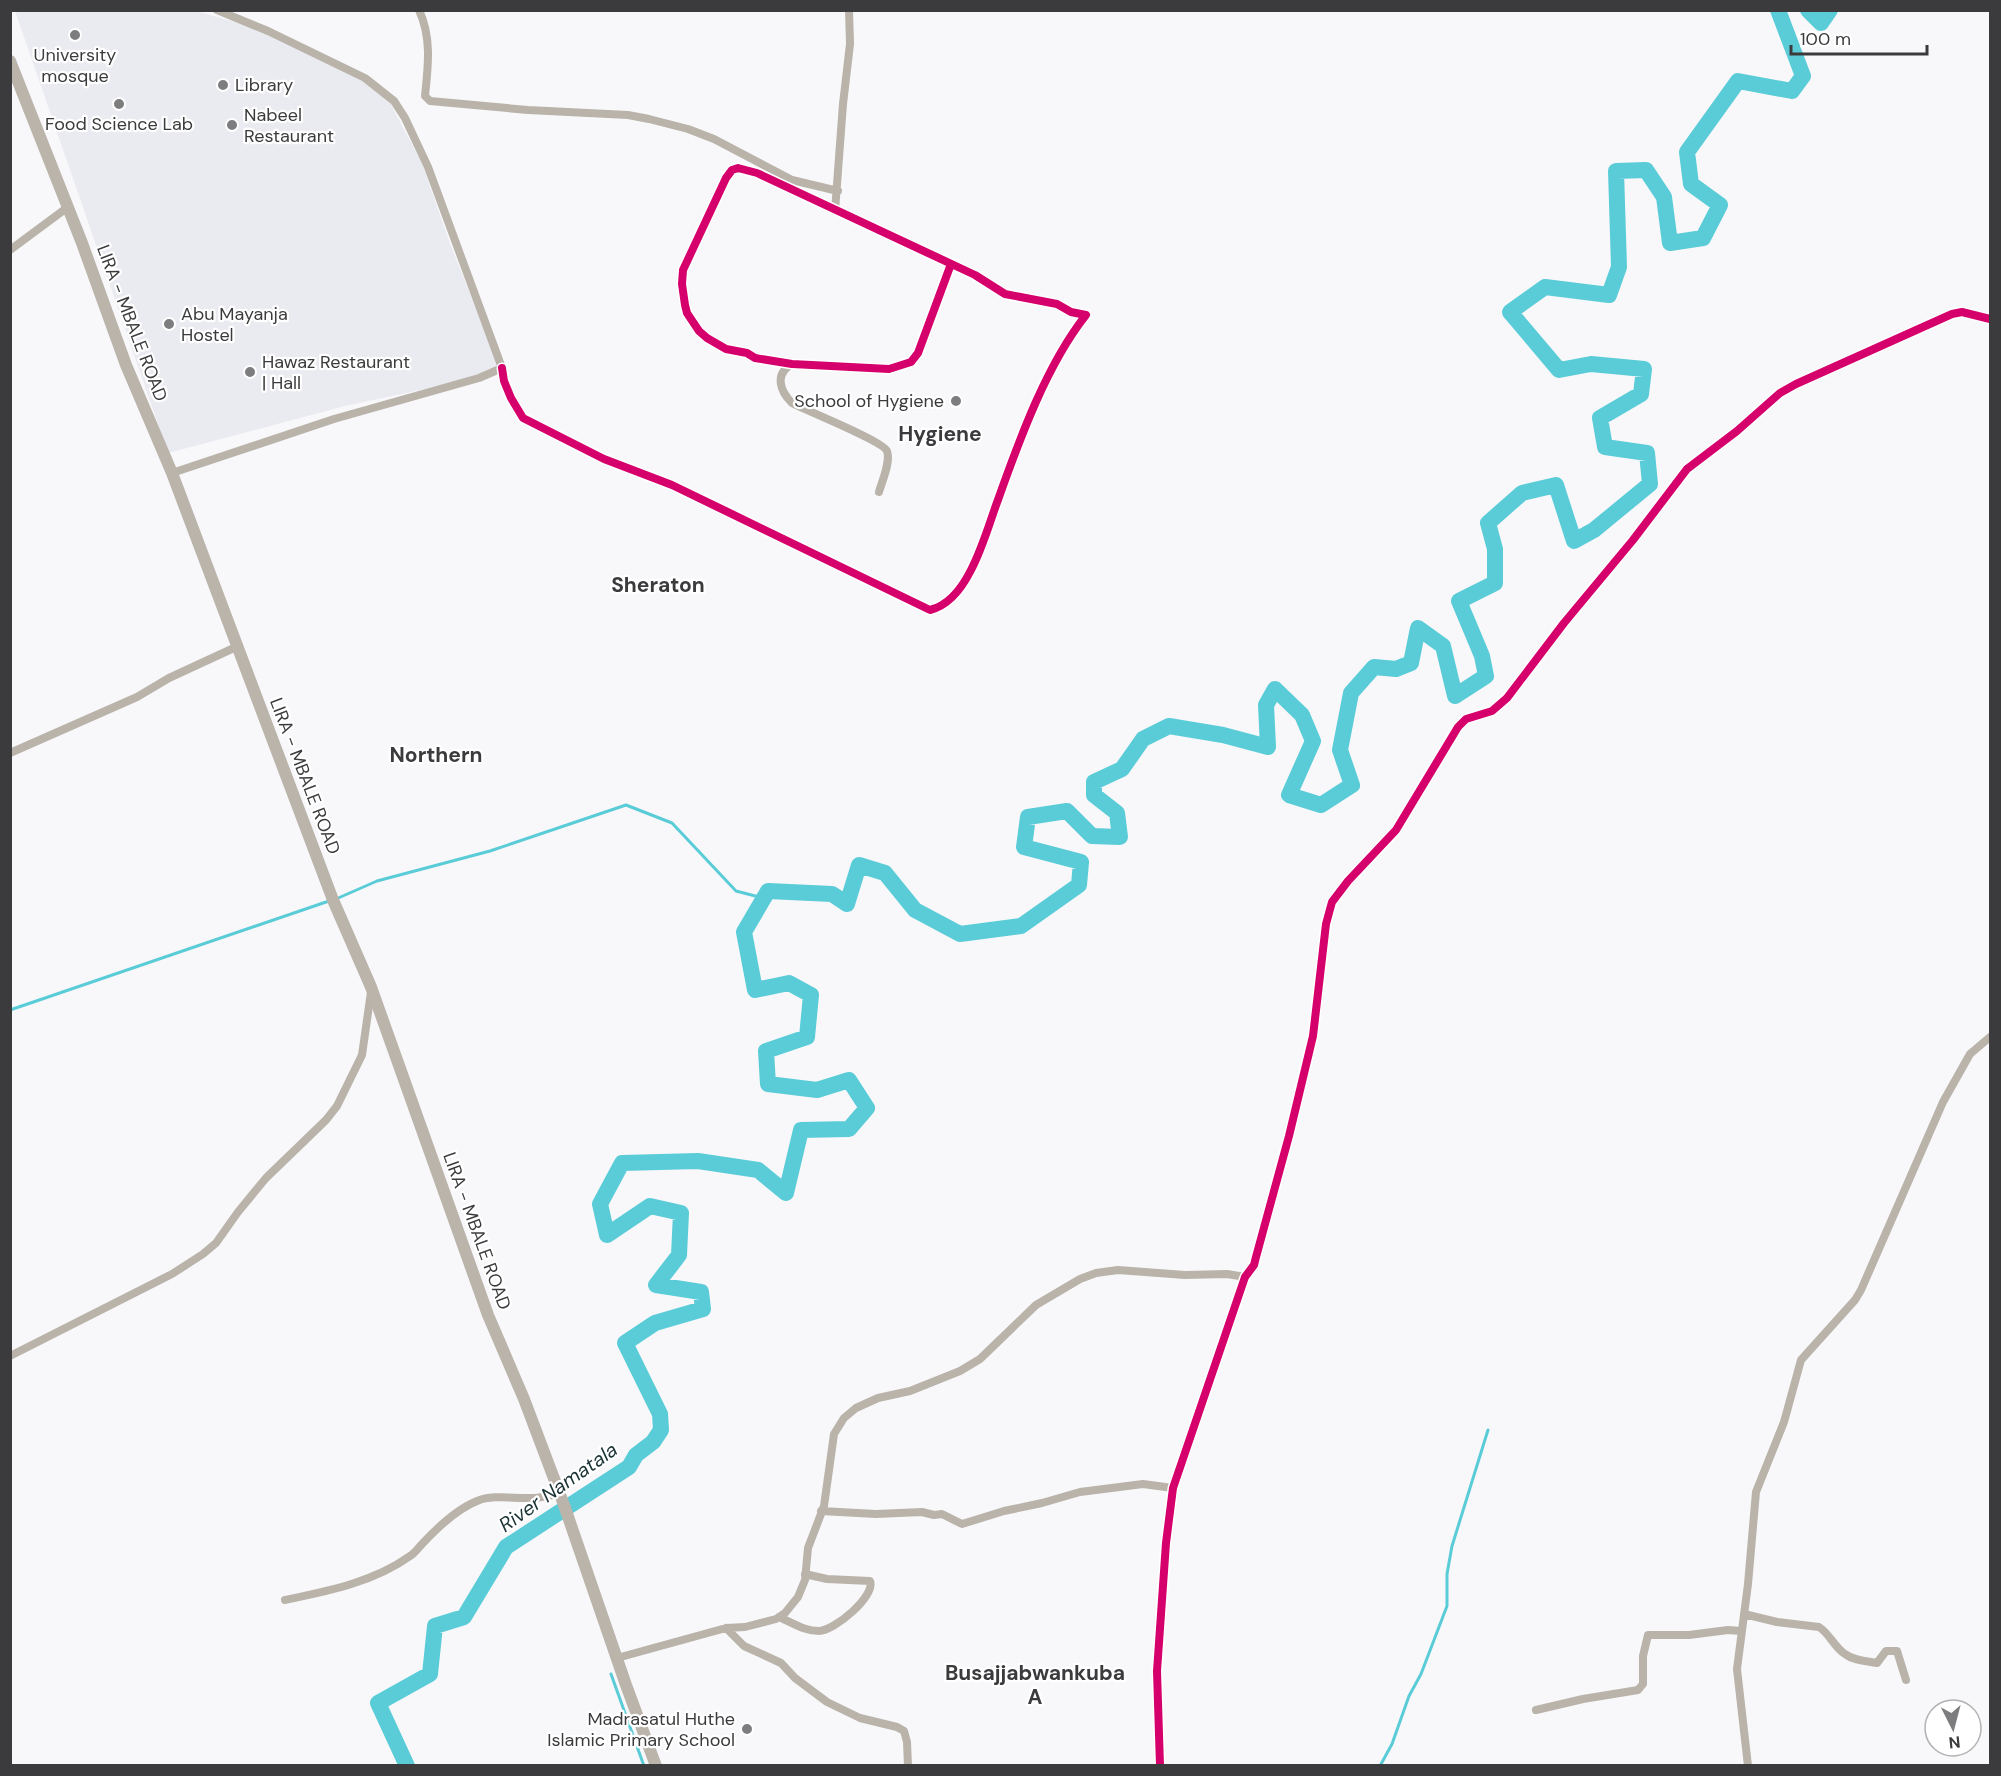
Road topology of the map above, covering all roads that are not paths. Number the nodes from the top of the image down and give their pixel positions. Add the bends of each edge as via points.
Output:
1 (217, 10) edge
2 (419, 10) edge
3 (849, 10) edge
4 (10, 61) edge
5 (838, 191) junction
6 (68, 207) junction
7 (835, 211) junction
8 (10, 250) edge
9 (951, 264) junction
10 (1990, 319) edge
11 (792, 364) junction
12 (502, 368) junction
13 (172, 473) junction
14 (879, 492) dead end
15 (236, 647) junction
16 (10, 753) edge
17 (371, 987) junction
18 (1990, 1037) edge
19 (1245, 1277) junction
20 (10, 1356) edge
21 (1173, 1488) junction
22 (561, 1500) junction
23 (821, 1511) junction
24 (805, 1574) junction
25 (285, 1600) dead end
26 (1744, 1614) junction
27 (779, 1617) junction
28 (726, 1628) junction
29 (1741, 1631) junction
30 (617, 1658) junction
31 (1906, 1680) dead end
32 (1536, 1710) dead end
33 (656, 1766) edge
34 (908, 1766) edge
35 (1160, 1766) edge
36 (1748, 1766) edge

1 - 12 street via 365,78 394,101 428,167
2 - 5 street via 428,44 425,96 430,101 650,119 706,136 800,183
3 - 5 street via 850,44
4 - 6 main road, LIRA - MBALE ROAD
5 - 7 street
6 - 8 street
6 - 13 main road, LIRA - MBALE ROAD via 126,365
7 - 9 street
7 - 11 street via 757,173 732,170 683,270 687,313 707,338 755,358
9 - 11 street via 918,353 911,362 889,369
9 - 12 street via 1005,294 1057,304 1086,315 1072,333 1040,394 972,569 950,600 939,608 930,610 523,418 511,398
10 - 19 street via 1962,312 1952,314 1780,393 1687,469 1499,707 1466,719 1458,727 1396,830 1332,902 1313,1036 1254,1265
11 - 14 street via 781,373 780,380 792,404 866,436 887,451
12 - 13 street
13 - 15 main road, LIRA - MBALE ROAD
15 - 16 street via 137,697
15 - 17 main road, LIRA - MBALE ROAD via 333,900
17 - 20 street via 362,1055 337,1106 266,1178 216,1243 172,1274
17 - 22 main road, LIRA - MBALE ROAD via 488,1315
18 - 26 street via 1970,1054 1943,1102 1862,1290 1801,1360 1784,1422 1756,1492
19 - 21 street
19 - 23 street via 1106,1271 1080,1279 1049,1296 980,1359 960,1371 878,1398 850,1413 834,1434
21 - 23 street via 1143,1484 1080,1492 962,1524 942,1514 922,1512
21 - 35 street via 1157,1661
22 - 25 street via 479,1500 460,1510 413,1555 392,1568 328,1591
22 - 30 main road, LIRA - MBALE ROAD
23 - 24 street via 808,1548
24 - 27 street via 798,1597
24 - 27 street via 870,1581 872,1588 843,1620 827,1629 806,1630
26 - 29 street
26 - 31 street via 1819,1627 1854,1659 1877,1663 1886,1651 1897,1651
27 - 28 street
28 - 30 street
28 - 34 street via 744,1646 781,1664 827,1702 860,1718 904,1731
29 - 32 street via 1648,1635 1643,1684 1638,1690
29 - 36 street via 1737,1669
30 - 33 main road

